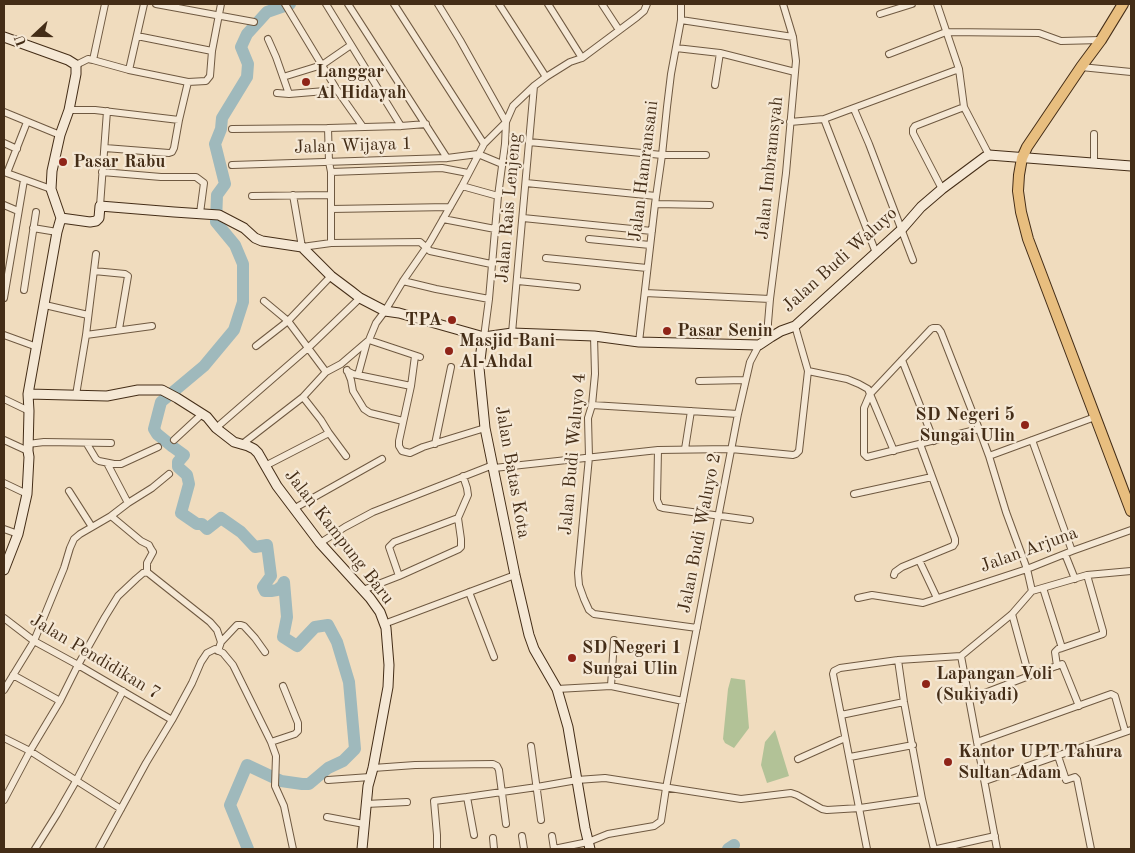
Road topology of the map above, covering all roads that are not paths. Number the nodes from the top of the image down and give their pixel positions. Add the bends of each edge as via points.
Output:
1 (105, 4) edge
2 (144, 4) edge
3 (156, 4) edge
4 (221, 4) edge
5 (326, 4) edge
6 (348, 4) edge
7 (394, 4) edge
8 (438, 4) edge
9 (499, 4) edge
10 (548, 4) edge
11 (602, 4) edge
12 (647, 4) edge
13 (681, 4) edge
14 (783, 4) edge
15 (912, 4) edge
16 (937, 4) edge
17 (1123, 4) edge
18 (286, 6) edge
19 (880, 14) dead end
20 (219, 16) junction
21 (681, 20) junction
22 (254, 22) dead end
23 (619, 30) junction
24 (946, 32) junction
25 (137, 36) junction
26 (4, 37) edge
27 (793, 37) junction
28 (268, 39) dead end
29 (1101, 40) junction
30 (351, 45) junction
31 (676, 48) junction
32 (212, 51) junction
33 (720, 53) junction
34 (889, 54) dead end
35 (582, 58) junction
36 (92, 60) junction
37 (76, 64) junction
38 (322, 65) junction
39 (1081, 66) junction
40 (959, 69) junction
41 (129, 70) junction
42 (795, 72) junction
43 (1131, 72) edge
44 (284, 77) junction
45 (546, 77) junction
46 (188, 82) junction
47 (715, 84) dead end
48 (534, 86) junction
49 (337, 90) junction
50 (277, 93) dead end
51 (288, 94) junction
52 (964, 107) junction
53 (854, 109) junction
54 (69, 110) junction
55 (107, 111) junction
56 (4, 112) edge
57 (824, 119) junction
58 (179, 120) junction
59 (27, 122) junction
60 (506, 122) junction
61 (790, 122) junction
62 (426, 124) junction
63 (401, 126) junction
64 (363, 127) junction
65 (328, 128) junction
66 (232, 129) dead end
67 (1094, 134) dead end
68 (60, 135) junction
69 (529, 142) junction
70 (484, 143) junction
71 (4, 144) edge
72 (105, 148) junction
73 (17, 149) junction
74 (476, 154) junction
75 (662, 155) junction
76 (706, 156) dead end
77 (989, 156) junction
78 (447, 158) junction
79 (1022, 158) junction
80 (329, 162) junction
81 (502, 164) junction
82 (1094, 164) junction
83 (232, 165) dead end
84 (1131, 166) edge
85 (6, 172) edge
86 (102, 172) junction
87 (331, 172) junction
88 (468, 173) junction
89 (24, 180) junction
90 (526, 183) junction
91 (462, 186) junction
92 (942, 189) junction
93 (51, 190) junction
94 (293, 195) junction
95 (330, 195) junction
96 (252, 196) dead end
97 (498, 196) junction
98 (656, 196) junction
99 (655, 204) junction
100 (4, 205) edge
101 (710, 205) dead end
102 (100, 206) junction
103 (450, 207) junction
104 (331, 209) junction
105 (18, 211) junction
106 (36, 212) dead end
107 (200, 214) junction
108 (61, 218) junction
109 (523, 218) junction
110 (443, 219) junction
111 (33, 228) junction
112 (495, 229) junction
113 (901, 230) junction
114 (652, 231) junction
115 (57, 232) junction
116 (588, 239) dead end
117 (331, 243) junction
118 (650, 245) junction
119 (302, 247) junction
120 (427, 247) junction
121 (876, 253) junction
122 (96, 254) dead end
123 (546, 258) dead end
124 (913, 260) dead end
125 (491, 264) junction
126 (648, 268) junction
127 (94, 272) junction
128 (331, 276) junction
129 (403, 280) junction
130 (518, 281) junction
131 (577, 287) dead end
132 (24, 290) dead end
133 (4, 293) edge
134 (644, 293) junction
135 (360, 298) junction
136 (489, 299) junction
137 (770, 299) junction
138 (264, 301) dead end
139 (45, 305) junction
140 (385, 311) junction
141 (88, 315) junction
142 (288, 321) junction
143 (152, 326) dead end
144 (795, 326) junction
145 (119, 329) junction
146 (512, 333) junction
147 (86, 334) junction
148 (4, 335) edge
149 (594, 336) junction
150 (484, 337) junction
151 (770, 337) junction
152 (368, 340) junction
153 (639, 342) junction
154 (760, 345) junction
155 (256, 346) dead end
156 (37, 347) junction
157 (308, 348) junction
158 (902, 360) junction
159 (341, 364) junction
160 (451, 367) dead end
161 (347, 370) junction
162 (808, 371) junction
163 (326, 372) junction
164 (358, 375) junction
165 (745, 380) junction
166 (699, 381) dead end
167 (411, 386) junction
168 (28, 394) junction
169 (870, 394) junction
170 (76, 395) junction
171 (303, 397) junction
172 (4, 399) edge
173 (592, 405) junction
174 (29, 411) junction
175 (692, 411) junction
176 (202, 414) junction
177 (738, 414) junction
178 (1095, 417) junction
179 (403, 421) junction
180 (216, 428) junction
181 (485, 428) junction
182 (979, 429) junction
183 (328, 433) junction
184 (4, 440) edge
185 (174, 440) dead end
186 (1032, 440) junction
187 (934, 441) junction
188 (111, 443) dead end
189 (87, 444) junction
190 (435, 444) junction
191 (920, 444) junction
192 (242, 445) junction
193 (28, 448) junction
194 (158, 448) dead end
195 (685, 449) junction
196 (658, 450) junction
197 (731, 450) junction
198 (894, 450) junction
199 (346, 456) dead end
200 (989, 456) junction
201 (588, 457) junction
202 (382, 459) dead end
203 (107, 463) junction
204 (266, 466) junction
205 (494, 467) junction
206 (169, 474) dead end
207 (463, 476) junction
208 (932, 477) junction
209 (4, 483) edge
210 (69, 491) dead end
211 (27, 494) junction
212 (854, 494) dead end
213 (128, 502) junction
214 (295, 508) junction
215 (1131, 512) edge
216 (111, 516) junction
217 (718, 516) junction
218 (458, 518) junction
219 (750, 520) dead end
220 (92, 527) junction
221 (4, 528) edge
222 (1131, 530) edge
223 (18, 534) junction
224 (320, 543) junction
225 (1069, 552) junction
226 (919, 560) junction
227 (5, 564) edge
228 (1027, 569) junction
229 (1131, 570) edge
230 (147, 572) junction
231 (515, 575) junction
232 (894, 575) dead end
233 (1087, 575) junction
234 (399, 576) junction
235 (1075, 579) junction
236 (1043, 588) junction
237 (363, 590) junction
238 (1032, 591) junction
239 (469, 592) junction
240 (858, 598) dead end
241 (937, 598) junction
242 (1012, 614) junction
243 (4, 618) edge
244 (384, 624) junction
245 (697, 628) junction
246 (614, 640) dead end
247 (34, 641) junction
248 (221, 642) junction
249 (1062, 648) junction
250 (218, 651) junction
251 (265, 652) dead end
252 (960, 656) junction
253 (494, 657) dead end
254 (898, 660) junction
255 (78, 664) junction
256 (1057, 666) junction
257 (13, 675) junction
258 (1029, 676) junction
259 (283, 686) dead end
260 (611, 686) junction
261 (557, 689) junction
262 (4, 690) edge
263 (123, 691) junction
264 (969, 699) junction
265 (60, 701) junction
266 (683, 701) junction
267 (904, 702) junction
268 (1079, 706) junction
269 (841, 715) junction
270 (172, 720) junction
271 (1128, 730) edge
272 (4, 738) edge
273 (845, 738) junction
274 (271, 742) junction
275 (977, 742) junction
276 (912, 745) junction
277 (531, 746) dead end
278 (30, 751) junction
279 (1058, 756) junction
280 (850, 757) junction
281 (798, 759) dead end
282 (371, 773) junction
283 (328, 780) dead end
284 (577, 780) junction
285 (76, 781) junction
286 (985, 781) junction
287 (537, 787) junction
288 (666, 788) junction
289 (501, 793) junction
290 (467, 797) junction
291 (922, 799) junction
292 (4, 800) edge
293 (406, 802) dead end
294 (366, 804) junction
295 (860, 808) junction
296 (121, 809) junction
297 (327, 817) dead end
298 (541, 820) dead end
299 (364, 824) junction
300 (506, 824) dead end
301 (474, 835) dead end
302 (522, 836) dead end
303 (552, 836) dead end
304 (995, 836) junction
305 (492, 838) dead end
306 (589, 845) edge
307 (35, 849) edge
308 (99, 849) edge
309 (293, 849) edge
310 (362, 849) edge
311 (437, 849) edge
312 (494, 849) edge
313 (524, 849) edge
314 (554, 849) edge
315 (867, 849) edge
316 (936, 849) edge
317 (998, 849) edge
318 (1091, 849) edge

1 - 36 street
2 - 25 street
3 - 20 street
4 - 20 street
5 - 30 street
6 - 62 street
7 - 70 street
8 - 60 street
9 - 45 street
10 - 35 street
11 - 23 street
12 - 23 street, Jalan Batas Kota via 644,11
13 - 21 street, Jalan Hamransani
14 - 27 street, Jalan Imbramsyah
15 - 19 street
16 - 24 street
17 - 29 main road
18 - 38 street
20 - 22 street
20 - 32 street
21 - 27 street
21 - 31 street, Jalan Hamransani
23 - 35 street, Jalan Batas Kota
24 - 29 street via 1038,33 1061,41
24 - 34 street
24 - 40 street
25 - 32 street
25 - 41 street
26 - 37 street
27 - 42 street, Jalan Imbramsyah
28 - 44 street
29 - 39 main road
30 - 38 street
30 - 63 street
31 - 33 street
31 - 75 street, Jalan Hamransani
32 - 46 street via 208,80
33 - 42 street
33 - 47 street
35 - 45 street, Jalan Batas Kota
36 - 37 street
36 - 41 street
37 - 54 street
38 - 44 street
38 - 49 street
39 - 43 street
39 - 79 main road
40 - 52 street
40 - 53 street
41 - 46 street
42 - 61 street, Jalan Imbramsyah
44 - 51 street
45 - 48 street, Jalan Batas Kota
46 - 58 street
48 - 60 street, Jalan Batas Kota via 513,106
48 - 69 street, Jalan Rais Lenjeng
49 - 51 street
49 - 64 street
50 - 51 street
52 - 77 street
52 - 92 street via 913,129
53 - 57 street
53 - 113 street
54 - 55 street
54 - 68 street
55 - 58 street
55 - 72 street
56 - 59 street
57 - 61 street
57 - 121 street
58 - 72 street via 172,152
59 - 68 street
59 - 73 street
60 - 70 street
60 - 81 street, Jalan Batas Kota
61 - 137 street, Jalan Imbramsyah
62 - 63 street
62 - 78 street
63 - 64 street
64 - 65 street
65 - 66 street
65 - 80 street
67 - 82 street
68 - 93 street
69 - 75 street
69 - 90 street, Jalan Rais Lenjeng
70 - 74 street
71 - 73 street
72 - 86 street
73 - 85 street
74 - 78 street, Jalan Wijaya 1
74 - 81 street
74 - 88 street
75 - 76 street
75 - 98 street, Jalan Hamransani
77 - 79 street
77 - 92 street, Jalan Budi Waluyo
78 - 80 street, Jalan Wijaya 1
79 - 82 street
79 - 178 main road via 1018,191 1020,212
80 - 83 street, Jalan Wijaya 1
80 - 87 street
81 - 97 street, Jalan Batas Kota
82 - 84 street
85 - 89 street
86 - 102 street
86 - 107 street via 196,177 204,183
87 - 88 street via 442,168
87 - 95 street
88 - 91 street
89 - 93 street
89 - 105 street
90 - 98 street
90 - 109 street, Jalan Rais Lenjeng
91 - 97 street
91 - 103 street
92 - 113 street, Jalan Budi Waluyo
93 - 108 street
94 - 95 street
94 - 96 street
94 - 119 street
95 - 104 street
97 - 112 street, Jalan Batas Kota
98 - 99 street, Jalan Hamransani
99 - 101 street
99 - 114 street, Jalan Hamransani
100 - 105 street
102 - 107 street
102 - 108 street via 99,218 90,222
103 - 104 street
103 - 110 street
104 - 117 street
105 - 133 street
106 - 111 street
107 - 119 street via 217,215 262,241
108 - 115 street
109 - 114 street
109 - 130 street, Jalan Rais Lenjeng
110 - 112 street
110 - 120 street
111 - 115 street
111 - 132 street
112 - 125 street, Jalan Batas Kota
113 - 121 street, Jalan Budi Waluyo
113 - 124 street
114 - 118 street, Jalan Hamransani
115 - 139 street
116 - 118 street
117 - 119 street
117 - 120 street via 420,242
118 - 126 street, Jalan Hamransani
119 - 128 street
120 - 125 street via 430,251
120 - 129 street
121 - 144 street, Jalan Budi Waluyo
122 - 127 street
123 - 126 street
125 - 136 street, Jalan Batas Kota
126 - 134 street, Jalan Hamransani
127 - 141 street
127 - 145 street via 128,276
128 - 135 street
128 - 142 street
129 - 136 street
129 - 140 street
130 - 131 street
130 - 146 street, Jalan Rais Lenjeng
134 - 137 street
134 - 153 street, Jalan Hamransani
135 - 140 street
135 - 157 street
136 - 150 street, Jalan Batas Kota
137 - 151 street, Jalan Imbramsyah
138 - 142 street
139 - 141 street
139 - 156 street
140 - 150 street
140 - 152 street
141 - 147 street
142 - 155 street
142 - 157 street
143 - 145 street
144 - 151 street, Jalan Budi Waluyo
144 - 162 street
145 - 147 street
146 - 149 street
146 - 150 street
147 - 170 street
148 - 156 street
149 - 153 street
149 - 173 street, Jalan Budi Waluyo 4
150 - 181 street, Jalan Batas Kota via 479,368
151 - 154 street, Jalan Budi Waluyo
152 - 159 street
152 - 164 street
152 - 167 street via 417,356
153 - 154 street
154 - 165 street, Jalan Budi Waluyo 2
156 - 168 street
157 - 163 street
157 - 180 street
158 - 169 street
158 - 182 street via 931,329 938,328
158 - 187 street
159 - 161 street
159 - 163 street
160 - 190 street
161 - 164 street
161 - 179 street via 364,409
162 - 169 street via 847,378 864,386
162 - 197 street via 798,453
163 - 171 street
164 - 167 street
165 - 166 street
165 - 177 street, Jalan Budi Waluyo 2
167 - 179 street
168 - 170 street
168 - 174 street
169 - 198 street
169 - 198 street via 863,412 864,454 867,457
170 - 176 street, Jalan Kampung Baru via 107,396 138,390 162,390
171 - 183 street
171 - 192 street
172 - 174 street
173 - 175 street
173 - 201 street, Jalan Budi Waluyo 4 via 587,422
174 - 193 street
175 - 177 street
175 - 195 street
176 - 180 street, Jalan Kampung Baru
176 - 185 street
177 - 197 street, Jalan Budi Waluyo 2
178 - 186 street
178 - 215 main road
179 - 190 street via 399,446 406,453
180 - 192 street, Jalan Kampung Baru
181 - 190 street
181 - 205 street, Jalan Batas Kota
182 - 187 street
182 - 200 street
183 - 199 street
183 - 204 street
184 - 193 street
186 - 200 street
186 - 225 street
187 - 191 street
188 - 189 street
189 - 193 street via 44,442
189 - 203 street via 96,459
191 - 198 street
191 - 208 street
192 - 204 street, Jalan Kampung Baru via 254,449
193 - 211 street
194 - 203 street via 121,464
195 - 196 street
195 - 197 street
196 - 201 street
196 - 217 street via 657,500 660,507
197 - 217 street, Jalan Budi Waluyo 2
200 - 228 street
201 - 205 street
201 - 245 street, Jalan Budi Waluyo 4 via 578,573 587,606 591,612 604,615
202 - 214 street
203 - 213 street
204 - 214 street, Jalan Kampung Baru
205 - 207 street
205 - 231 street, Jalan Batas Kota
206 - 213 street
207 - 218 street via 468,495
207 - 224 street via 373,512
208 - 212 street
208 - 226 street via 955,543
209 - 211 street
210 - 220 street
211 - 223 street
213 - 216 street
214 - 224 street, Jalan Kampung Baru
216 - 220 street
216 - 230 street via 149,545 153,552 147,563
217 - 219 street
217 - 245 street, Jalan Budi Waluyo 2
218 - 234 street via 459,549
218 - 234 street via 394,542 389,547
220 - 247 street via 74,539
221 - 223 street
222 - 225 street, Jalan Arjuna
223 - 227 street
224 - 237 street, Jalan Kampung Baru
225 - 228 street, Jalan Arjuna
225 - 235 street
226 - 232 street via 898,569
226 - 241 street
228 - 238 street
228 - 241 street, Jalan Arjuna
229 - 233 street
230 - 248 street via 210,622
230 - 255 street via 118,596
231 - 239 street, Jalan Kampung Baru
231 - 261 street, Jalan Batas Kota via 534,649
233 - 235 street
233 - 249 street via 1103,634
234 - 237 street
235 - 236 street
236 - 238 street
236 - 249 street
237 - 244 street, Jalan Kampung Baru via 380,612
238 - 242 street
239 - 244 street, Jalan Kampung Baru
239 - 253 street
240 - 241 street, Jalan Arjuna via 872,595 923,603
242 - 252 street
242 - 258 street
243 - 247 street, Jalan Pendidikan 7
244 - 282 street, Jalan Kampung Baru via 388,687
245 - 266 street, Jalan Budi Waluyo 2
246 - 260 street
247 - 255 street, Jalan Pendidikan 7
247 - 257 street
248 - 250 street
248 - 251 street via 237,625 241,625
249 - 256 street via 1055,652
250 - 270 street via 215,649 207,653
250 - 274 street via 233,665
252 - 254 street
252 - 264 street
254 - 267 street
254 - 269 street via 836,669 833,674
255 - 263 street, Jalan Pendidikan 7
255 - 265 street
256 - 258 street
256 - 268 street via 1062,665
257 - 262 street
257 - 265 street
258 - 264 street
259 - 274 street via 298,723 298,731
260 - 261 street
260 - 266 street
261 - 284 street, Jalan Batas Kota via 568,726
263 - 270 street, Jalan Pendidikan 7
263 - 285 street
264 - 275 street
265 - 278 street
266 - 288 street, Jalan Budi Waluyo 2
267 - 269 street
267 - 276 street
268 - 271 street via 1113,694
268 - 275 street
269 - 273 street
270 - 296 street
271 - 279 street
272 - 278 street
273 - 280 street
273 - 281 street
274 - 309 street via 276,756 275,786 284,806
275 - 286 street
276 - 280 street
276 - 291 street
277 - 287 street
278 - 285 street
278 - 292 street
279 - 286 street
279 - 318 street via 1066,780 1077,779
280 - 295 street
282 - 283 street
282 - 289 street via 415,765 491,764 499,770
282 - 294 street, Jalan Kampung Baru
284 - 287 street
284 - 288 street via 605,778
284 - 306 street, Jalan Batas Kota
285 - 296 street
285 - 307 street
286 - 304 street
287 - 289 street
287 - 298 street
288 - 295 street via 742,799 791,793 822,809
288 - 306 street, Jalan Budi Waluyo 2 via 659,824 608,834
289 - 290 street
289 - 300 street
290 - 301 street
290 - 311 street via 434,801
291 - 295 street
291 - 316 street
293 - 294 street
294 - 299 street, Jalan Kampung Baru
295 - 315 street
296 - 308 street
297 - 299 street
299 - 310 street, Jalan Kampung Baru
302 - 313 street
303 - 314 street
304 - 316 street
304 - 317 street
305 - 312 street
306 - 314 street

